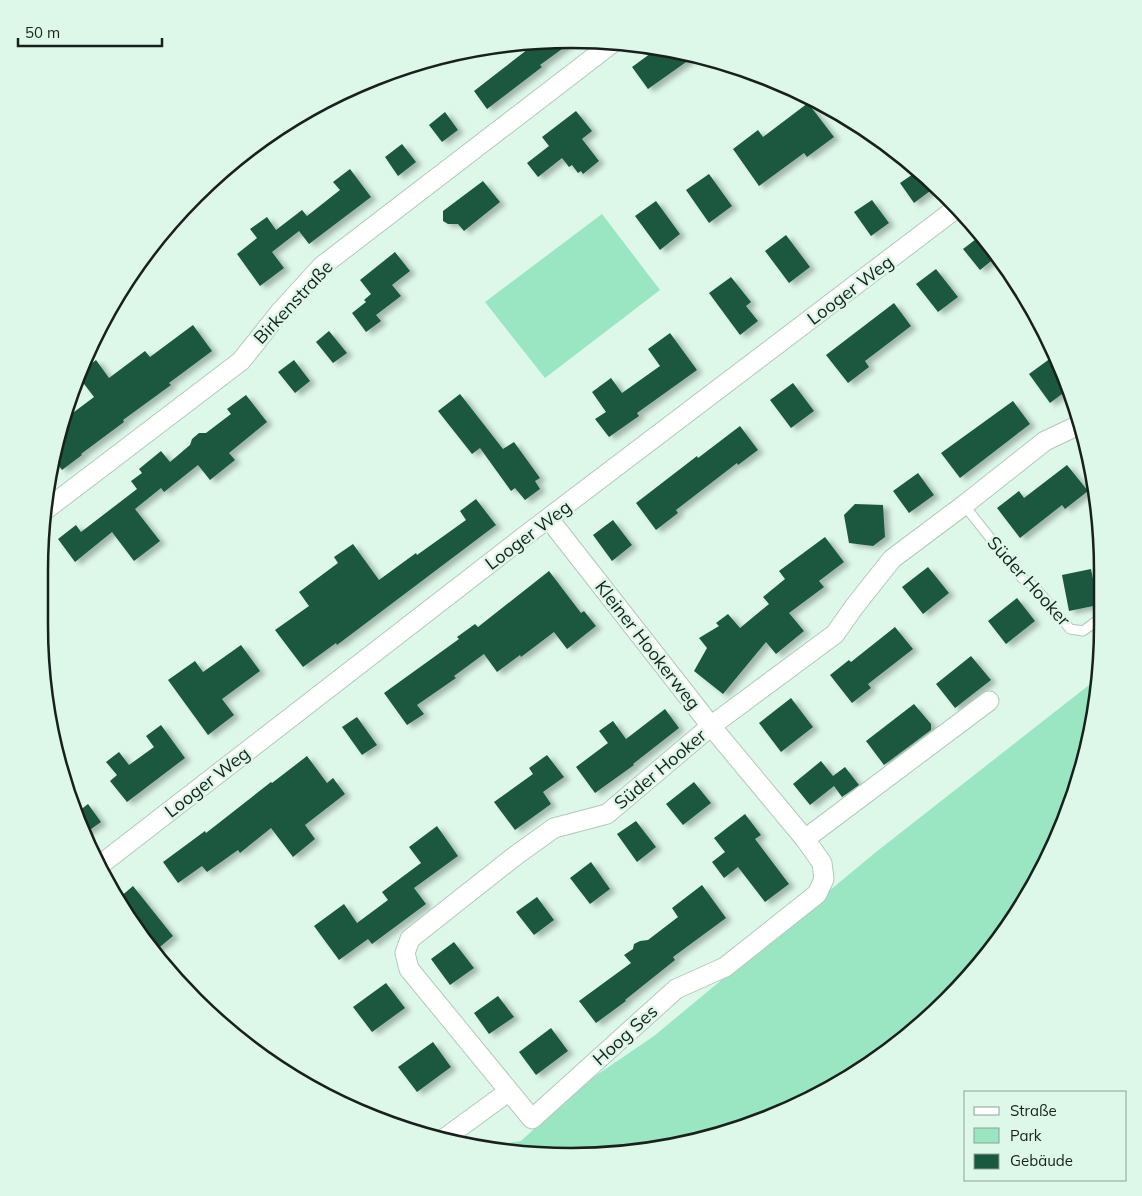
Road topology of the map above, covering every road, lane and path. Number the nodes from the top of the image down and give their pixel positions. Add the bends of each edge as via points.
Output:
1 (606, 49) edge
2 (952, 212) edge
3 (1074, 427) edge
4 (52, 505) edge
5 (964, 505) junction
6 (549, 518) junction
7 (1094, 623) edge
8 (989, 700) dead end
9 (711, 726) junction
10 (805, 839) junction
11 (104, 862) edge
12 (817, 894) joint
13 (508, 1092) junction
14 (450, 1134) edge

1 - 4 street, Birkenstraße via 322,266 241,361
2 - 6 street, Looger Weg
3 - 5 street, Süder Hooker via 1045,441
5 - 7 lane, Süder Hooker via 1022,578 1035,588 1070,629 1083,632
5 - 9 street, Süder Hooker via 892,559 835,634
6 - 9 street, Kleiner Hookerweg
6 - 11 street, Looger Weg
8 - 10 street
9 - 10 street, Kleiner Hookerweg
9 - 13 street, Süder Hooker via 607,814 554,828 410,939 405,953 409,969
10 - 12 street, Kleiner Hookerweg via 822,863 824,879
12 - 13 street, Hoog Ses via 725,967 676,990 532,1119
13 - 14 street

